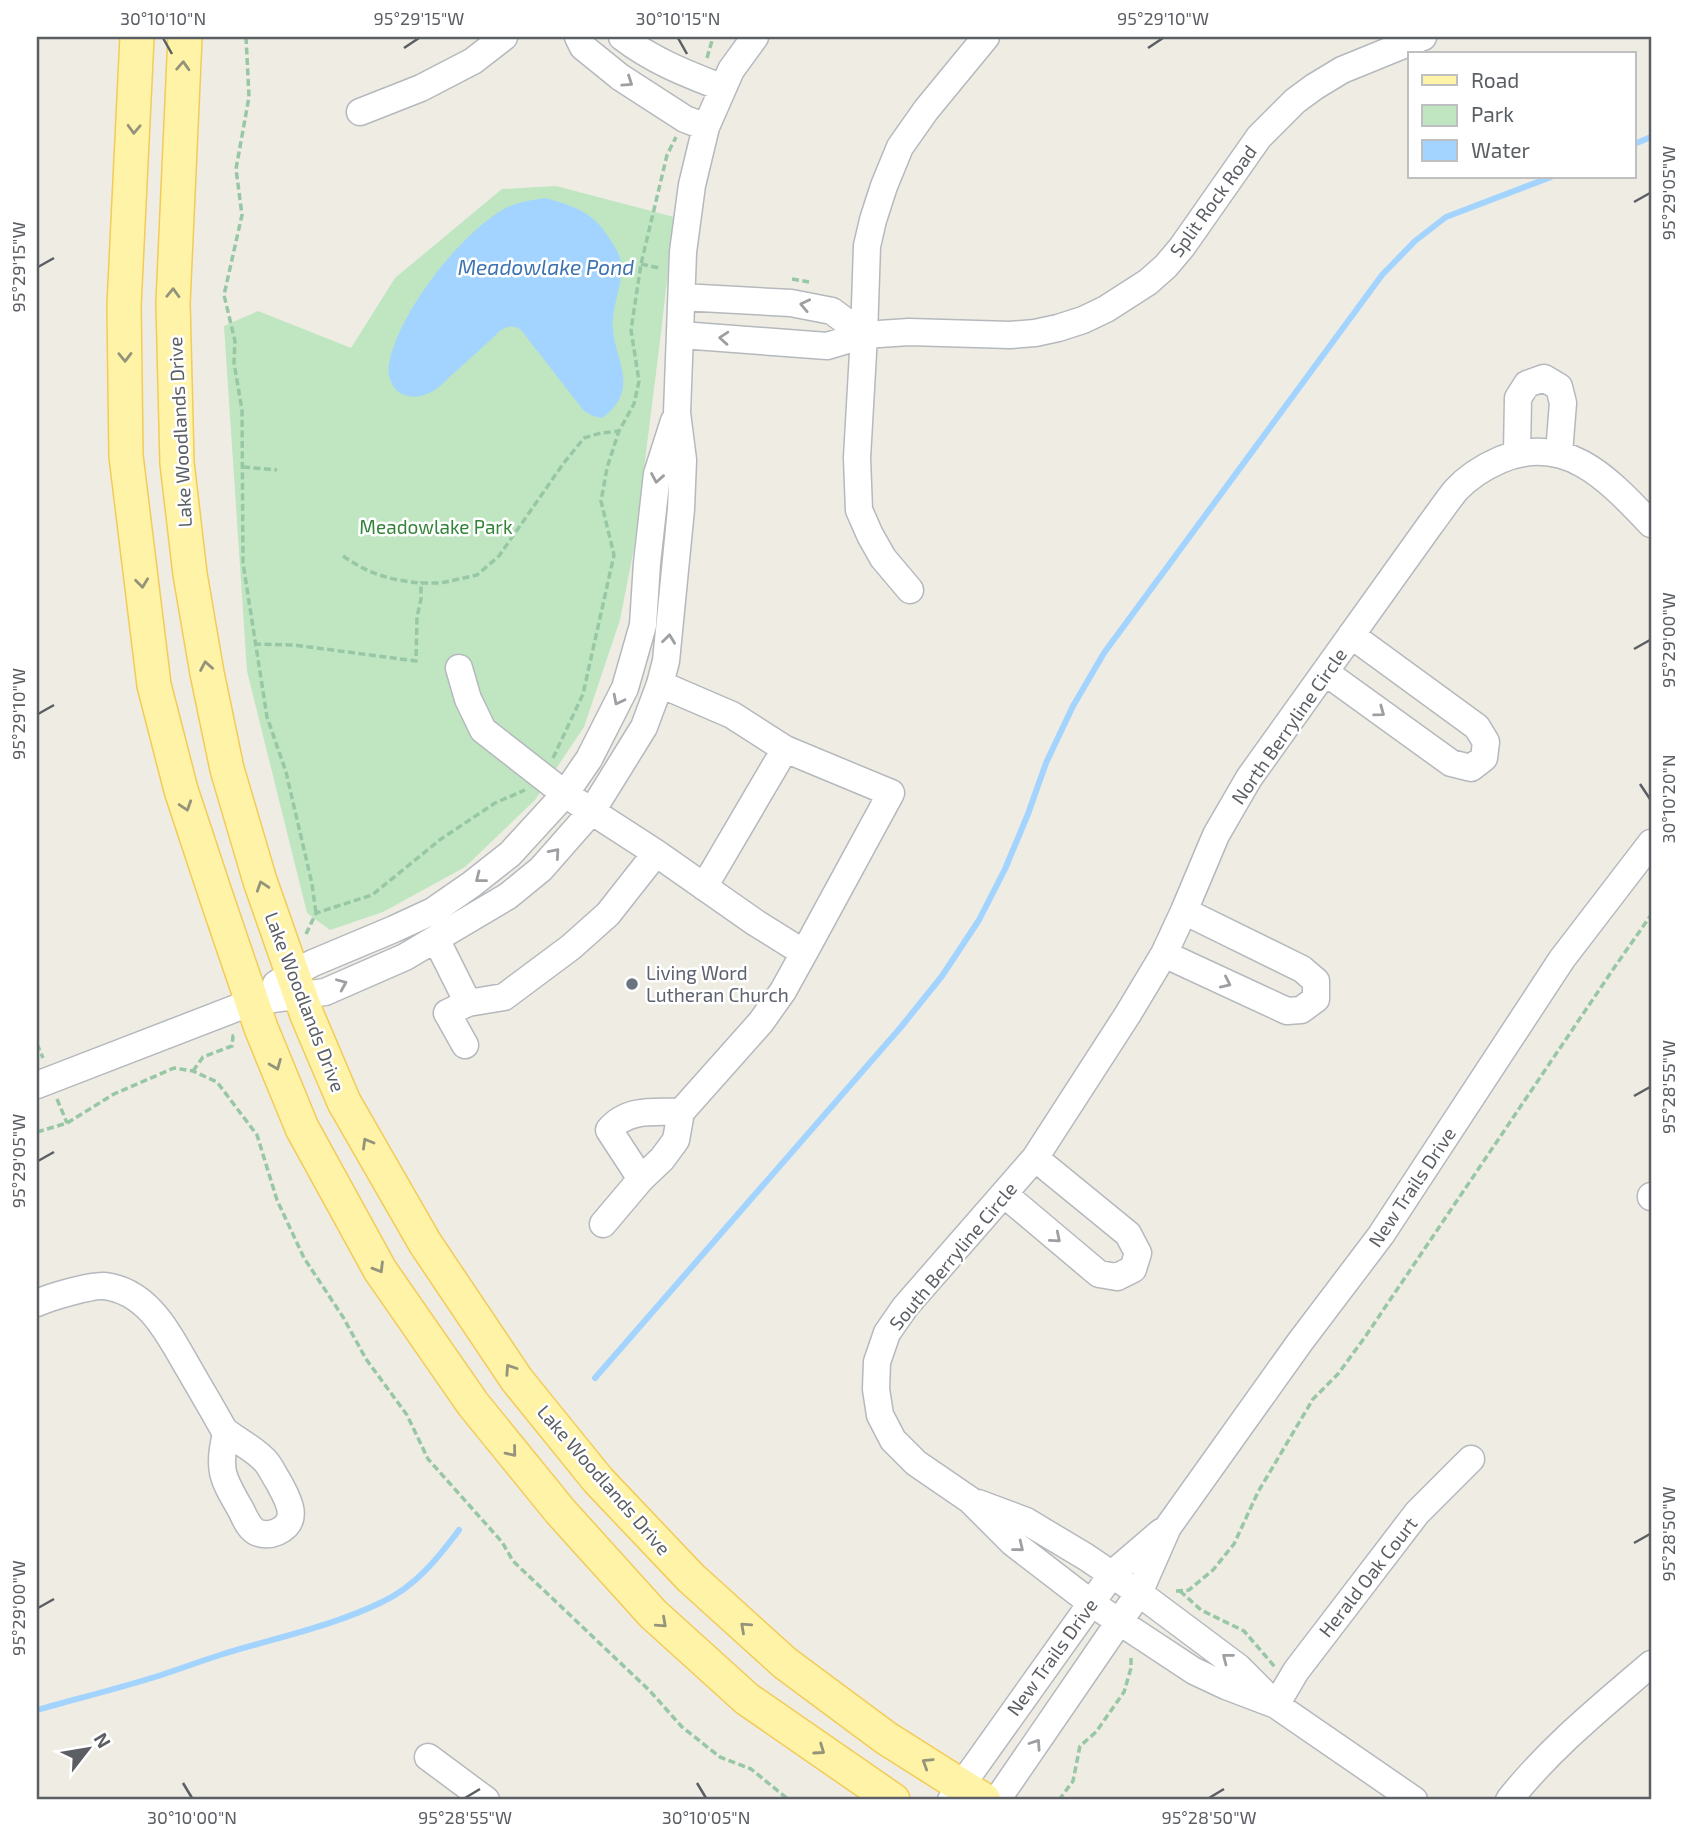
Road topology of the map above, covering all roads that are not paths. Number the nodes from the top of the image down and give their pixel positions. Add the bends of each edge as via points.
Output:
1 (138, 37) edge
2 (185, 37) edge
3 (504, 37) edge
4 (578, 37) edge
5 (622, 37) edge
6 (755, 37) edge
7 (986, 37) edge
8 (1423, 37) edge
9 (601, 62) junction
10 (712, 84) junction
11 (360, 112) dead end
12 (695, 123) junction
13 (682, 297) junction
14 (681, 335) junction
15 (864, 335) junction
16 (677, 413) junction
17 (1517, 453) junction
18 (1559, 453) junction
19 (1646, 509) edge
20 (910, 590) dead end
21 (1351, 635) junction
22 (459, 668) dead end
23 (1325, 672) junction
24 (660, 684) junction
25 (785, 749) junction
26 (565, 794) junction
27 (592, 811) junction
28 (1651, 843) edge
29 (656, 853) junction
30 (704, 887) junction
31 (1184, 911) junction
32 (436, 939) junction
33 (804, 953) junction
34 (1164, 954) junction
35 (301, 978) junction
36 (468, 1003) junction
37 (257, 1015) junction
38 (465, 1045) dead end
39 (1089, 1075) joint
40 (37, 1085) edge
41 (681, 1112) junction
42 (1035, 1158) junction
43 (641, 1179) junction
44 (1004, 1194) junction
45 (603, 1224) dead end
46 (39, 1296) edge
47 (224, 1430) dead end
48 (1471, 1459) dead end
49 (970, 1500) junction
50 (1168, 1527) junction
51 (1112, 1574) junction
52 (1148, 1599) junction
53 (1091, 1603) junction
54 (1129, 1628) junction
55 (1651, 1664) edge
56 (1282, 1694) junction
57 (428, 1757) dead end
58 (966, 1795) edge
59 (486, 1800) edge
60 (893, 1800) edge
61 (997, 1800) edge
62 (1414, 1800) edge
63 (1509, 1800) edge

1 -> 37 main road via 124,306 126,456 154,685 181,790
35 -> 2 main road, Lake Woodlands Drive via 260,881 227,769 190,574 177,463 173,303
3 - 11 street via 473,61
4 - 9 street
5 - 9 street
5 - 10 street via 640,51
6 - 10 street via 731,70
7 - 15 street via 900,147 884,186 867,246
8 - 15 street, Split Rock Road via 1342,70 1295,101 1259,137 1166,266 1106,309 1035,333
9 -> 12 street
10 - 12 street
12 - 13 street
13 - 14 street
15 -> 13 street via 832,311 791,303
15 -> 14 street, Split Rock Road via 827,346
14 - 16 street
15 - 20 street via 859,510 883,558
24 -> 16 street via 671,622 681,509 683,460
16 -> 26 street via 657,474 643,625 625,688 589,759
17 - 18 street, North Berryline Circle
17 - 18 street via 1518,398 1527,384 1544,378 1559,387 1563,403
17 - 21 street, North Berryline Circle via 1476,473 1457,489
18 - 19 street, North Berryline Circle via 1588,466
21 - 23 street, North Berryline Circle
23 -> 21 street via 1451,763 1471,768 1484,758 1486,742 1477,727
22 - 26 street via 483,730
23 - 31 street, North Berryline Circle via 1249,778 1216,835
24 - 25 street via 732,715
24 - 27 street via 644,727
25 - 30 street
25 - 33 street via 891,793
26 - 27 street
26 -> 35 street via 510,854 472,884 432,911
27 - 29 street
32 -> 27 street via 508,896 541,869
28 - 50 street, New Trails Drive via 1562,959 1381,1235
29 - 30 street
29 - 36 street via 608,914 561,955 504,997
30 - 33 street
31 - 34 street, North Berryline Circle
34 -> 31 street via 1287,1011 1301,1010 1316,999 1316,981 1302,969
35 -> 32 street via 325,992
32 - 36 street
33 - 41 street via 761,1022
34 - 39 street, North Berryline Circle
35 - 37 street
58 -> 35 main road, Lake Woodlands Drive via 785,1663 691,1578 598,1480 517,1380 425,1243 344,1102
36 - 38 street via 447,1013
37 - 40 street
37 -> 60 main road via 302,1128 380,1270 473,1404 560,1511 653,1614 747,1699
39 - 42 street, South Berryline Circle
41 - 43 street via 676,1140
41 - 43 street via 648,1110 614,1123 608,1130
42 - 44 street, South Berryline Circle
44 -> 42 street via 1099,1273 1117,1277 1133,1269 1138,1253 1128,1234
43 - 45 street
44 - 49 street, South Berryline Circle via 905,1307 887,1333 877,1362 880,1415 893,1440 916,1464
46 - 47 street via 103,1286 126,1292 145,1304 171,1337
48 - 56 street, Herald Oak Court via 1417,1513
49 - 51 street, South Berryline Circle via 1026,1521
49 -> 53 street, South Berryline Circle via 1013,1543
50 - 51 street, New Trails Drive
50 - 52 street, New Trails Drive
51 - 52 street, South Berryline Circle
51 - 53 street, New Trails Drive
52 - 54 street, New Trails Drive
56 -> 52 street, South Berryline Circle
53 - 54 street, South Berryline Circle
53 - 58 street, New Trails Drive
54 - 56 street, South Berryline Circle via 1194,1671 1227,1686
61 -> 54 street, New Trails Drive
55 - 63 street via 1575,1729
56 - 62 street, South Berryline Circle
57 - 59 street

